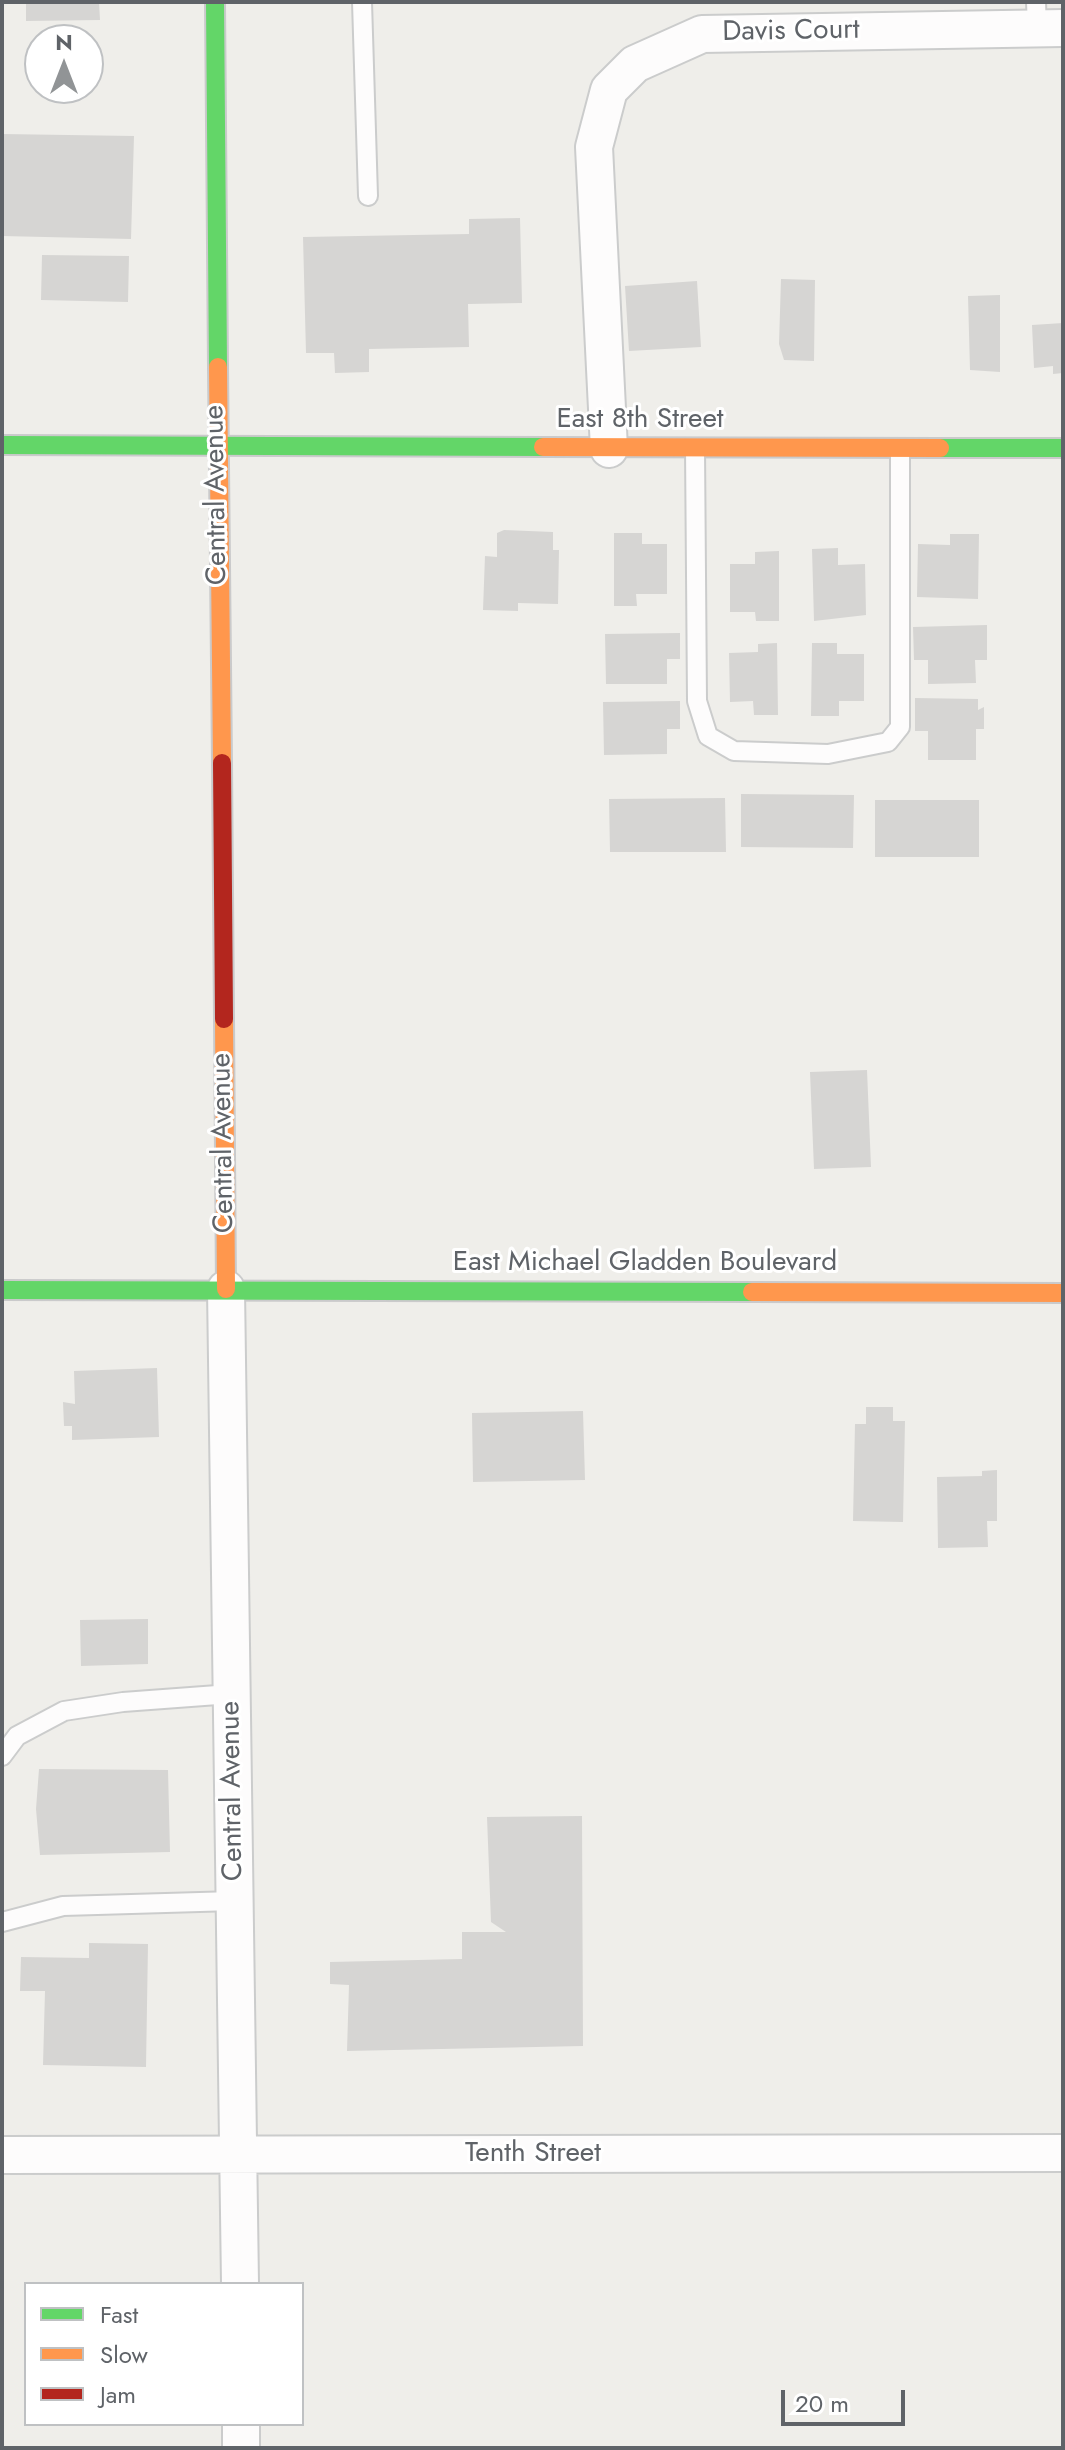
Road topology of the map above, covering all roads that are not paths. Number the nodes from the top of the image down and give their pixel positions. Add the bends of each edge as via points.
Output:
1 (215, 2) edge
2 (362, 2) edge
3 (1045, 19) edge
4 (368, 196) dead end
5 (2, 445) edge
6 (217, 445) junction
7 (695, 448) junction
8 (900, 448) junction
9 (1063, 448) edge
10 (609, 449) junction
11 (226, 1289) junction
12 (2, 1290) edge
13 (1063, 1293) edge
14 (231, 1694) junction
15 (2, 1756) edge
16 (234, 1901) junction
17 (2, 1922) edge
18 (1063, 2153) edge
19 (2, 2155) edge
20 (238, 2155) junction
21 (240, 2282) edge
22 (241, 2426) edge
23 (241, 2448) edge

1 - 6 street, Central Avenue
2 - 4 lane
3 - 10 street, Davis Court via 702,34 635,64 609,90 594,147
5 - 6 street, East 8th Street
6 - 10 street, East 8th Street
6 - 11 street, Central Avenue
7 - 8 street, East 8th Street
7 - 8 lane via 697,701 708,736 734,751 828,754 888,742 900,727
7 - 10 street, East 8th Street
8 - 9 street, East 8th Street
11 - 12 street, East Michael Gladden Boulevard
11 - 13 street, East Michael Gladden Boulevard
11 - 14 street, Central Avenue
14 - 15 lane via 64,1711 17,1736
14 - 16 street, Central Avenue
16 - 17 lane via 63,1906
16 - 20 street, Central Avenue
18 - 20 street, Tenth Street
19 - 20 street, Tenth Street
20 - 21 street, Central Avenue
22 - 23 street

